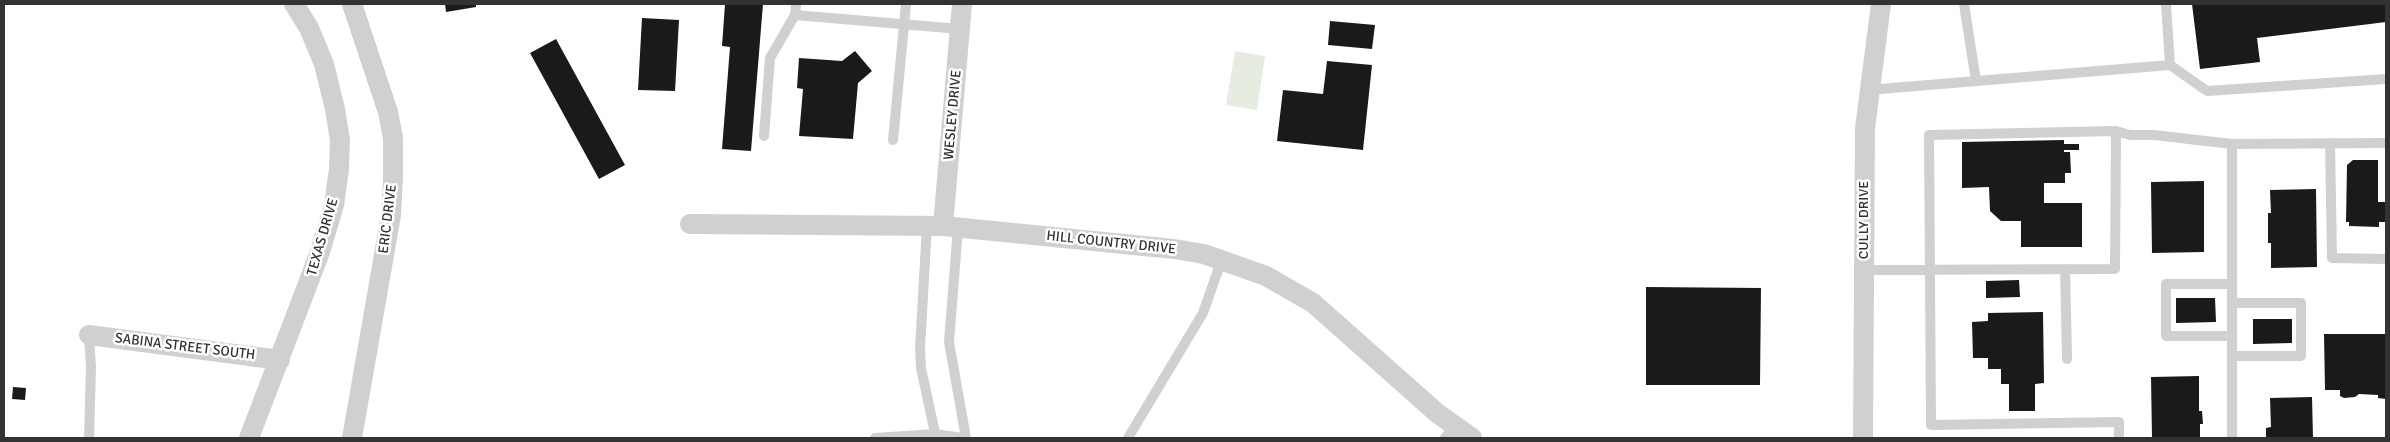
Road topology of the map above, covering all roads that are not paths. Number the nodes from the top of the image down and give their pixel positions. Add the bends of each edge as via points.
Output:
1 (294, 4) edge
2 (352, 4) edge
3 (796, 4) edge
4 (906, 4) edge
5 (962, 4) edge
6 (1881, 4) edge
7 (1964, 4) edge
8 (2166, 4) edge
9 (795, 15) junction
10 (904, 25) junction
11 (960, 29) junction
12 (2170, 65) junction
13 (2386, 79) edge
14 (1976, 81) junction
15 (1868, 90) junction
16 (2116, 131) junction
17 (764, 136) dead end
18 (893, 140) dead end
19 (2386, 143) edge
20 (2232, 144) junction
21 (2330, 144) junction
22 (690, 224) dead end
23 (943, 227) junction
24 (2386, 259) edge
25 (1222, 260) junction
26 (1930, 269) junction
27 (2065, 269) junction
28 (1864, 270) junction
29 (2232, 284) junction
30 (2232, 303) junction
31 (89, 335) joint
32 (2232, 336) junction
33 (2232, 356) junction
34 (2067, 359) dead end
35 (280, 360) junction
36 (1450, 432) edge
37 (935, 436) edge
38 (89, 438) edge
39 (249, 438) edge
40 (352, 438) edge
41 (875, 438) edge
42 (965, 438) edge
43 (1128, 438) edge
44 (1472, 438) edge
45 (1863, 438) edge
46 (2119, 438) edge
47 (2232, 438) edge

1 - 35 street, TEXAS DRIVE via 309,28 324,64 340,140 334,205
2 - 40 street, ERIC DRIVE via 388,112 393,138 393,178 391,215
3 - 9 lane
4 - 10 lane
5 - 11 street, WESLEY DRIVE
6 - 15 street, CULLY DRIVE
7 - 14 lane
8 - 12 lane
9 - 10 lane
9 - 17 lane via 770,58
10 - 11 lane
10 - 18 lane
11 - 23 street, WESLEY DRIVE
12 - 13 lane via 2207,91
12 - 14 lane
14 - 15 lane
15 - 28 street, CULLY DRIVE
16 - 20 lane
16 - 26 lane via 1929,135
16 - 27 lane via 2115,269
19 - 21 lane
20 - 21 lane
20 - 29 lane
21 - 24 lane via 2332,258
22 - 23 street, HILL COUNTRY DRIVE
23 - 25 street, HILL COUNTRY DRIVE via 1174,249
23 - 37 lane via 920,348
23 - 42 lane via 949,342
25 - 36 street, HILL COUNTRY DRIVE via 1266,276 1313,303
25 - 43 lane via 1203,313
26 - 27 lane
26 - 28 lane
26 - 46 lane via 1931,425 2119,422
27 - 34 lane
28 - 45 street, CULLY DRIVE
29 - 30 lane
29 - 32 lane via 2166,284 2166,336
30 - 32 lane
30 - 33 lane via 2302,303 2301,356
31 - 35 street, SABINA STREET SOUTH
31 - 38 lane
32 - 33 lane
33 - 47 lane
35 - 39 street, TEXAS DRIVE
36 - 44 street, HILL COUNTRY DRIVE
37 - 41 lane
37 - 42 lane

